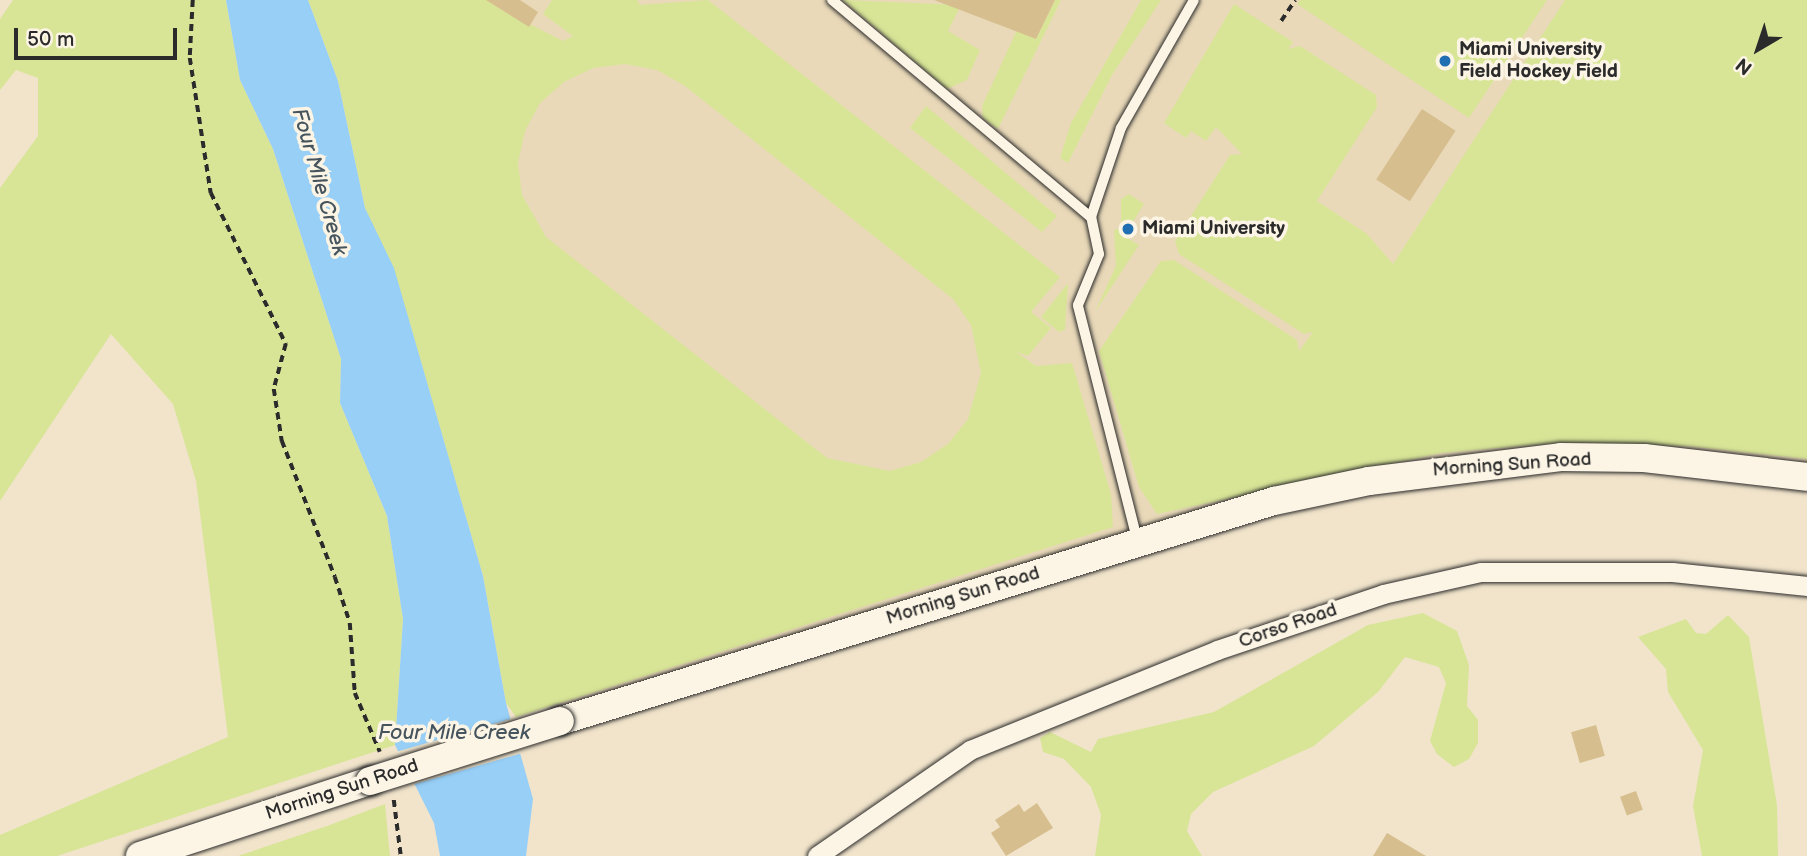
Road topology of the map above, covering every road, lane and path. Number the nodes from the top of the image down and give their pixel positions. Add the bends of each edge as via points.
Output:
1 (192, 0) edge
2 (832, 0) edge
3 (1194, 0) edge
4 (1295, 0) edge
5 (1281, 21) dead end
6 (1091, 217) junction
7 (1807, 477) edge
8 (1138, 542) junction
9 (1807, 586) edge
10 (380, 750) dead end
11 (394, 799) dead end
12 (140, 856) edge
13 (401, 856) edge
14 (817, 856) edge

1 - 10 path via 190,58 211,193 286,344 274,389 279,431 349,623 355,693
2 - 6 lane
3 - 6 lane via 1139,90
4 - 5 path
6 - 8 lane via 1099,254 1077,322
7 - 8 main road, Morning Sun Road via 1644,458 1561,457 1446,467 1275,501
8 - 12 main road, Morning Sun Road, bridge
9 - 14 street, Corso Road via 1672,572 1481,572 1383,594 1217,650 970,750
11 - 13 path

